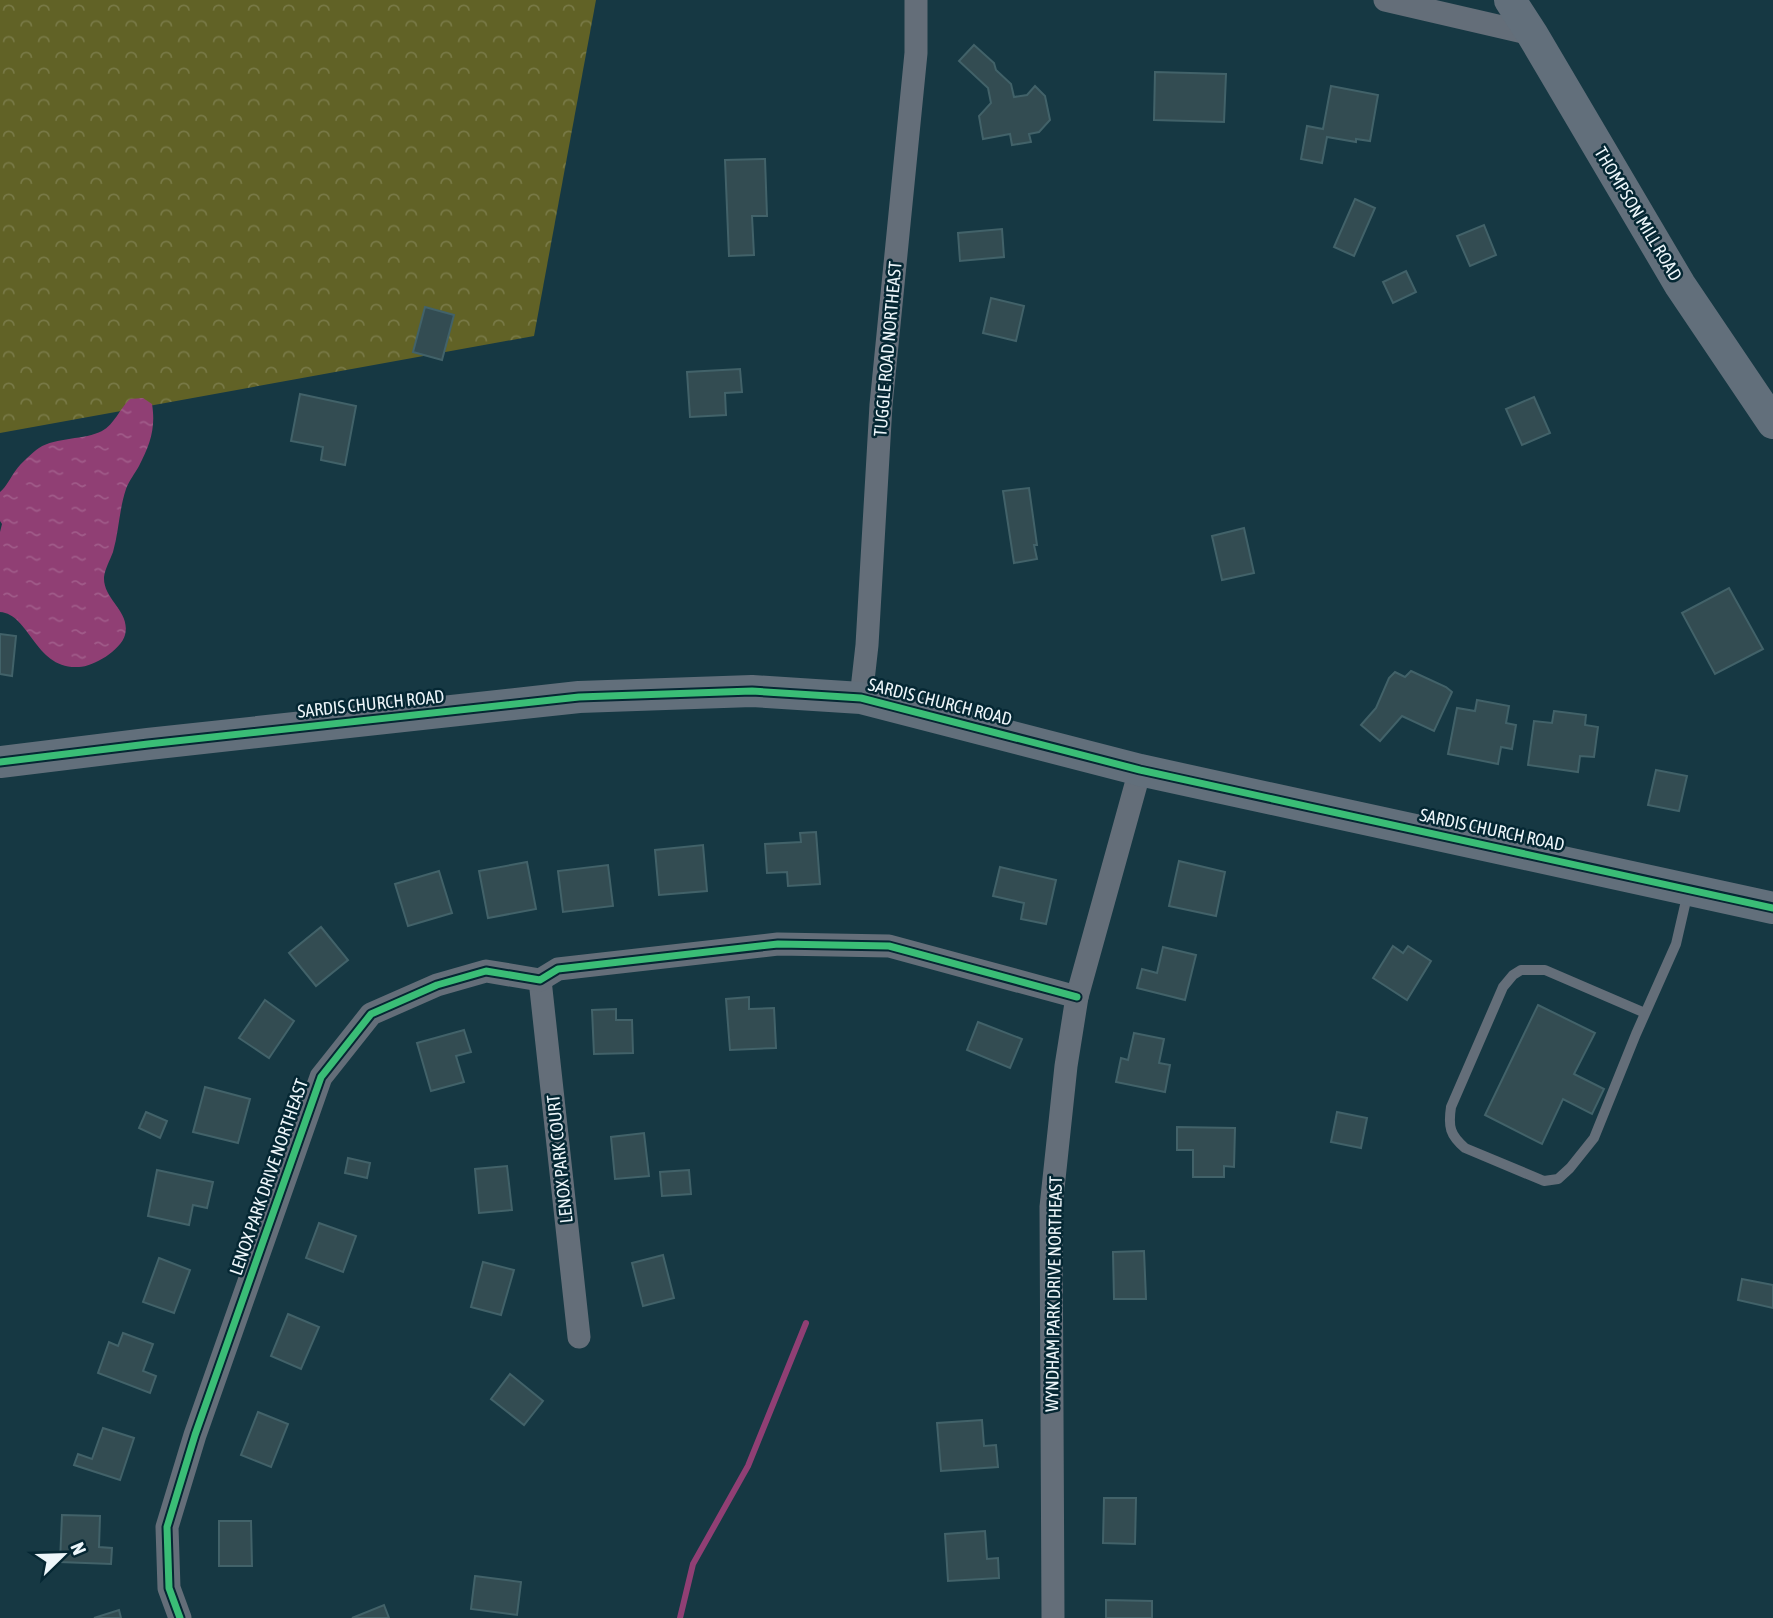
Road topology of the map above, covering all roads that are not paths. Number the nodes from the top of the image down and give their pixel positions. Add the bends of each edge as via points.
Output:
1 (916, 0) edge
2 (1385, 0) edge
3 (1510, 0) edge
4 (1532, 34) junction
5 (1773, 424) edge
6 (861, 698) junction
7 (0, 762) edge
8 (1140, 770) junction
9 (1688, 889) junction
10 (1773, 908) edge
11 (540, 980) junction
12 (1077, 997) junction
13 (1645, 1013) junction
14 (579, 1338) dead end
15 (180, 1618) edge
16 (1053, 1618) edge

1 - 6 street, TUGGLE ROAD NORTHEAST via 916,53 881,405
2 - 4 street
3 - 4 street, THOMPSON MILL ROAD
4 - 5 street, THOMPSON MILL ROAD via 1680,285
6 - 7 street, SARDIS CHURCH ROAD via 752,691 579,697
6 - 8 street, SARDIS CHURCH ROAD
8 - 9 street, SARDIS CHURCH ROAD
8 - 12 street, WYNDHAM PARK DRIVE NORTHEAST
9 - 10 street, SARDIS CHURCH ROAD
9 - 13 lane via 1676,944
11 - 12 street via 558,969 778,944 889,946
11 - 14 street, LENOX PARK COURT
11 - 15 street, LENOX PARK DRIVE NORTHEAST via 486,971 437,985 371,1014 321,1077 167,1527 169,1588
12 - 16 street, WYNDHAM PARK DRIVE NORTHEAST via 1051,1207
13 - 13 lane via 1594,1138 1558,1179 1544,1181 1456,1140 1449,1120 1451,1107 1503,987 1513,975 1521,970 1545,970

